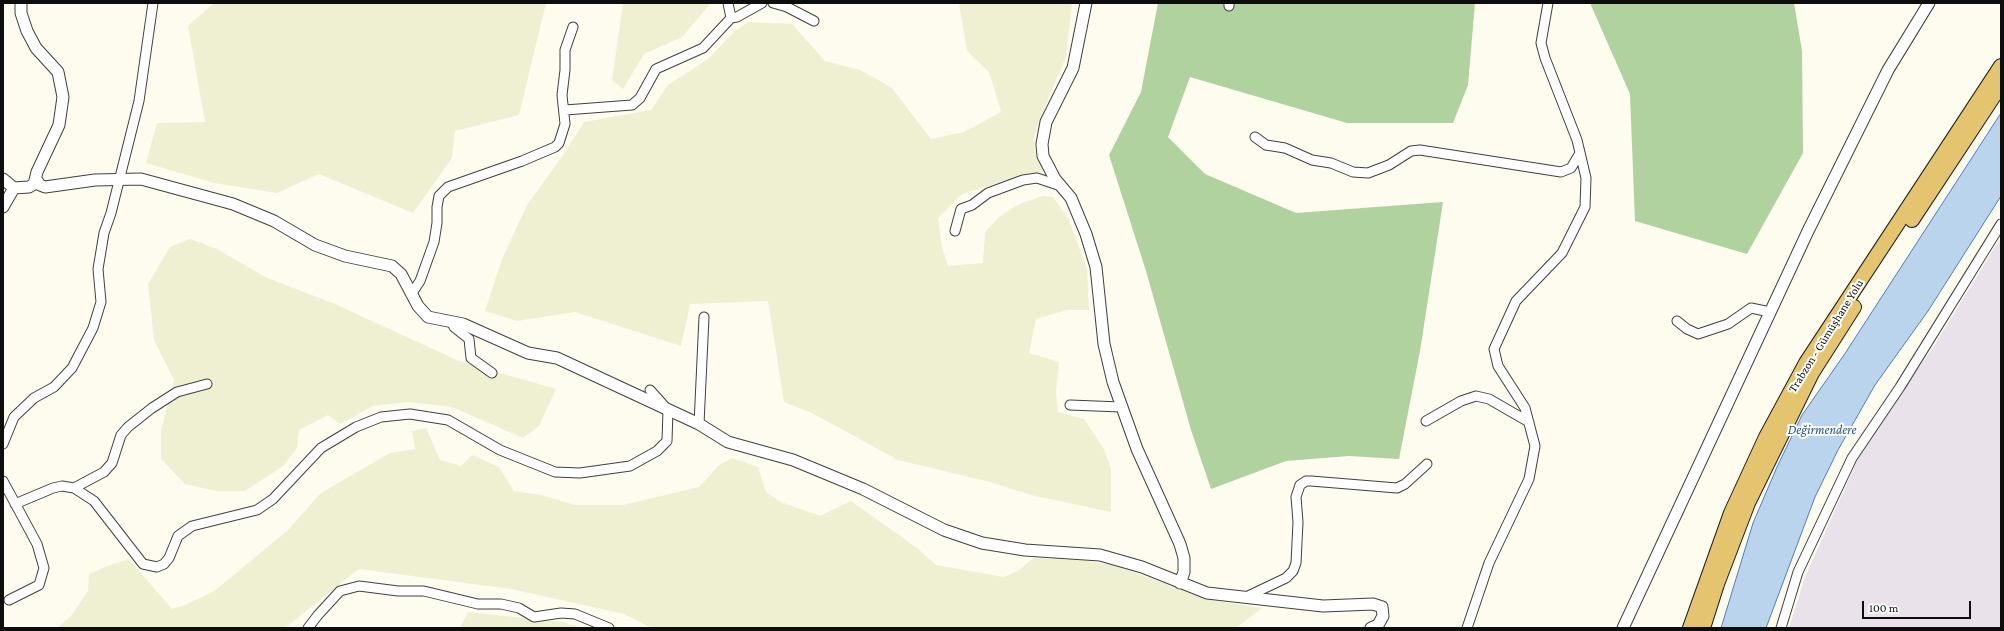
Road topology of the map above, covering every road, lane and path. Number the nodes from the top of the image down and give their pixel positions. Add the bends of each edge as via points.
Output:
1 (21, 3) edge
2 (153, 3) edge
3 (728, 3) edge
4 (762, 3) edge
5 (772, 3) edge
6 (1086, 3) edge
7 (1548, 3) edge
8 (1929, 3) edge
9 (731, 18) junction
10 (814, 21) dead end
11 (573, 27) dead end
12 (2001, 66) edge
13 (2001, 85) edge
14 (565, 110) junction
15 (1255, 138) dead end
16 (1580, 153) junction
17 (3, 179) edge
18 (36, 179) junction
19 (120, 179) junction
20 (14, 188) junction
21 (1064, 188) junction
22 (3, 207) edge
23 (2001, 224) edge
24 (955, 232) dead end
25 (412, 293) junction
26 (1770, 312) junction
27 (704, 318) dead end
28 (1677, 321) dead end
29 (452, 322) junction
30 (492, 372) dead end
31 (207, 384) dead end
32 (650, 390) dead end
33 (1070, 405) dead end
34 (1121, 408) junction
35 (668, 410) junction
36 (1426, 422) dead end
37 (1529, 422) junction
38 (699, 424) junction
39 (3, 444) edge
40 (1427, 464) dead end
41 (3, 481) edge
42 (74, 488) junction
43 (15, 504) junction
44 (1180, 583) junction
45 (1246, 597) junction
46 (9, 600) dead end
47 (308, 628) edge
48 (609, 628) edge
49 (1371, 628) edge
50 (1467, 628) edge
51 (1622, 628) edge
52 (1690, 628) edge
53 (1703, 628) edge
54 (1781, 628) edge

1 - 18 street via 21,13 27,31 36,48 58,72 62,89 63,102 58,125
2 - 19 street via 139,101
3 - 9 street
4 - 9 street
5 - 10 street via 787,7
6 - 21 street via 1073,68 1043,132 1043,156 1055,179
7 - 16 street via 1542,43 1545,58
8 - 26 street via 1888,70
9 - 14 street via 703,48 656,69 640,98 632,105
11 - 14 street via 565,50 562,95
12 - 52 highway, Trabzon - Gümüşhane Yolu via 1806,363 1766,437 1731,513
13 - 53 highway, Trabzon - Gümüşhane Yolu via 1812,373 1748,502
14 - 25 street via 562,138 555,147 448,187 439,196 434,242 420,281
15 - 16 street via 1266,145 1285,148 1312,160 1368,174 1411,151 1420,150 1561,172 1571,168
16 - 37 street via 1586,178 1585,207 1562,253 1516,301 1494,348 1498,366 1525,408
17 - 20 street
18 - 19 street via 45,187
18 - 20 street via 29,187
19 - 25 street via 148,180 234,204 274,221 315,245 344,256 392,266 401,274
19 - 39 street via 104,233 98,269 101,302 93,328 72,368 54,387 34,398 14,416
20 - 22 street
21 - 24 street via 1037,178 1023,180 988,193 972,205 960,208
21 - 34 street via 1082,222 1096,267 1104,344
23 - 54 street via 1900,387 1852,458 1798,572
25 - 29 street via 418,306 428,317
26 - 28 street via 1751,308 1728,324 1698,334
26 - 51 street
27 - 38 street
29 - 30 street via 454,327 470,339 471,358
29 - 35 street via 463,324 528,353 557,358
31 - 42 street via 177,392 152,408 121,435 112,463 104,472
32 - 35 street
33 - 34 street
34 - 44 street via 1143,464 1180,544 1184,572
35 - 38 street
35 - 42 street via 667,441 657,451 630,466 580,473 555,472 500,450 448,420 410,414 381,418 356,426 321,448 273,499 257,510 187,529 178,536 169,558 158,567 143,564 94,501
36 - 37 street via 1461,401 1476,396 1489,399
37 - 50 street via 1535,446 1529,479 1489,563
38 - 44 street via 728,442 793,460 863,489 944,530 982,543 1025,550 1100,555 1142,567
40 - 45 street via 1397,488 1311,481 1300,485 1296,497 1298,522 1296,563 1293,572 1286,578
41 - 43 street
42 - 43 street via 53,488
43 - 46 street via 37,544 44,568 39,585
44 - 45 street via 1207,593
45 - 49 street via 1324,606 1373,604 1382,607 1383,616 1378,625
47 - 48 street via 340,591 358,586 424,591 478,604 501,604 519,608 534,617 561,613 575,614

